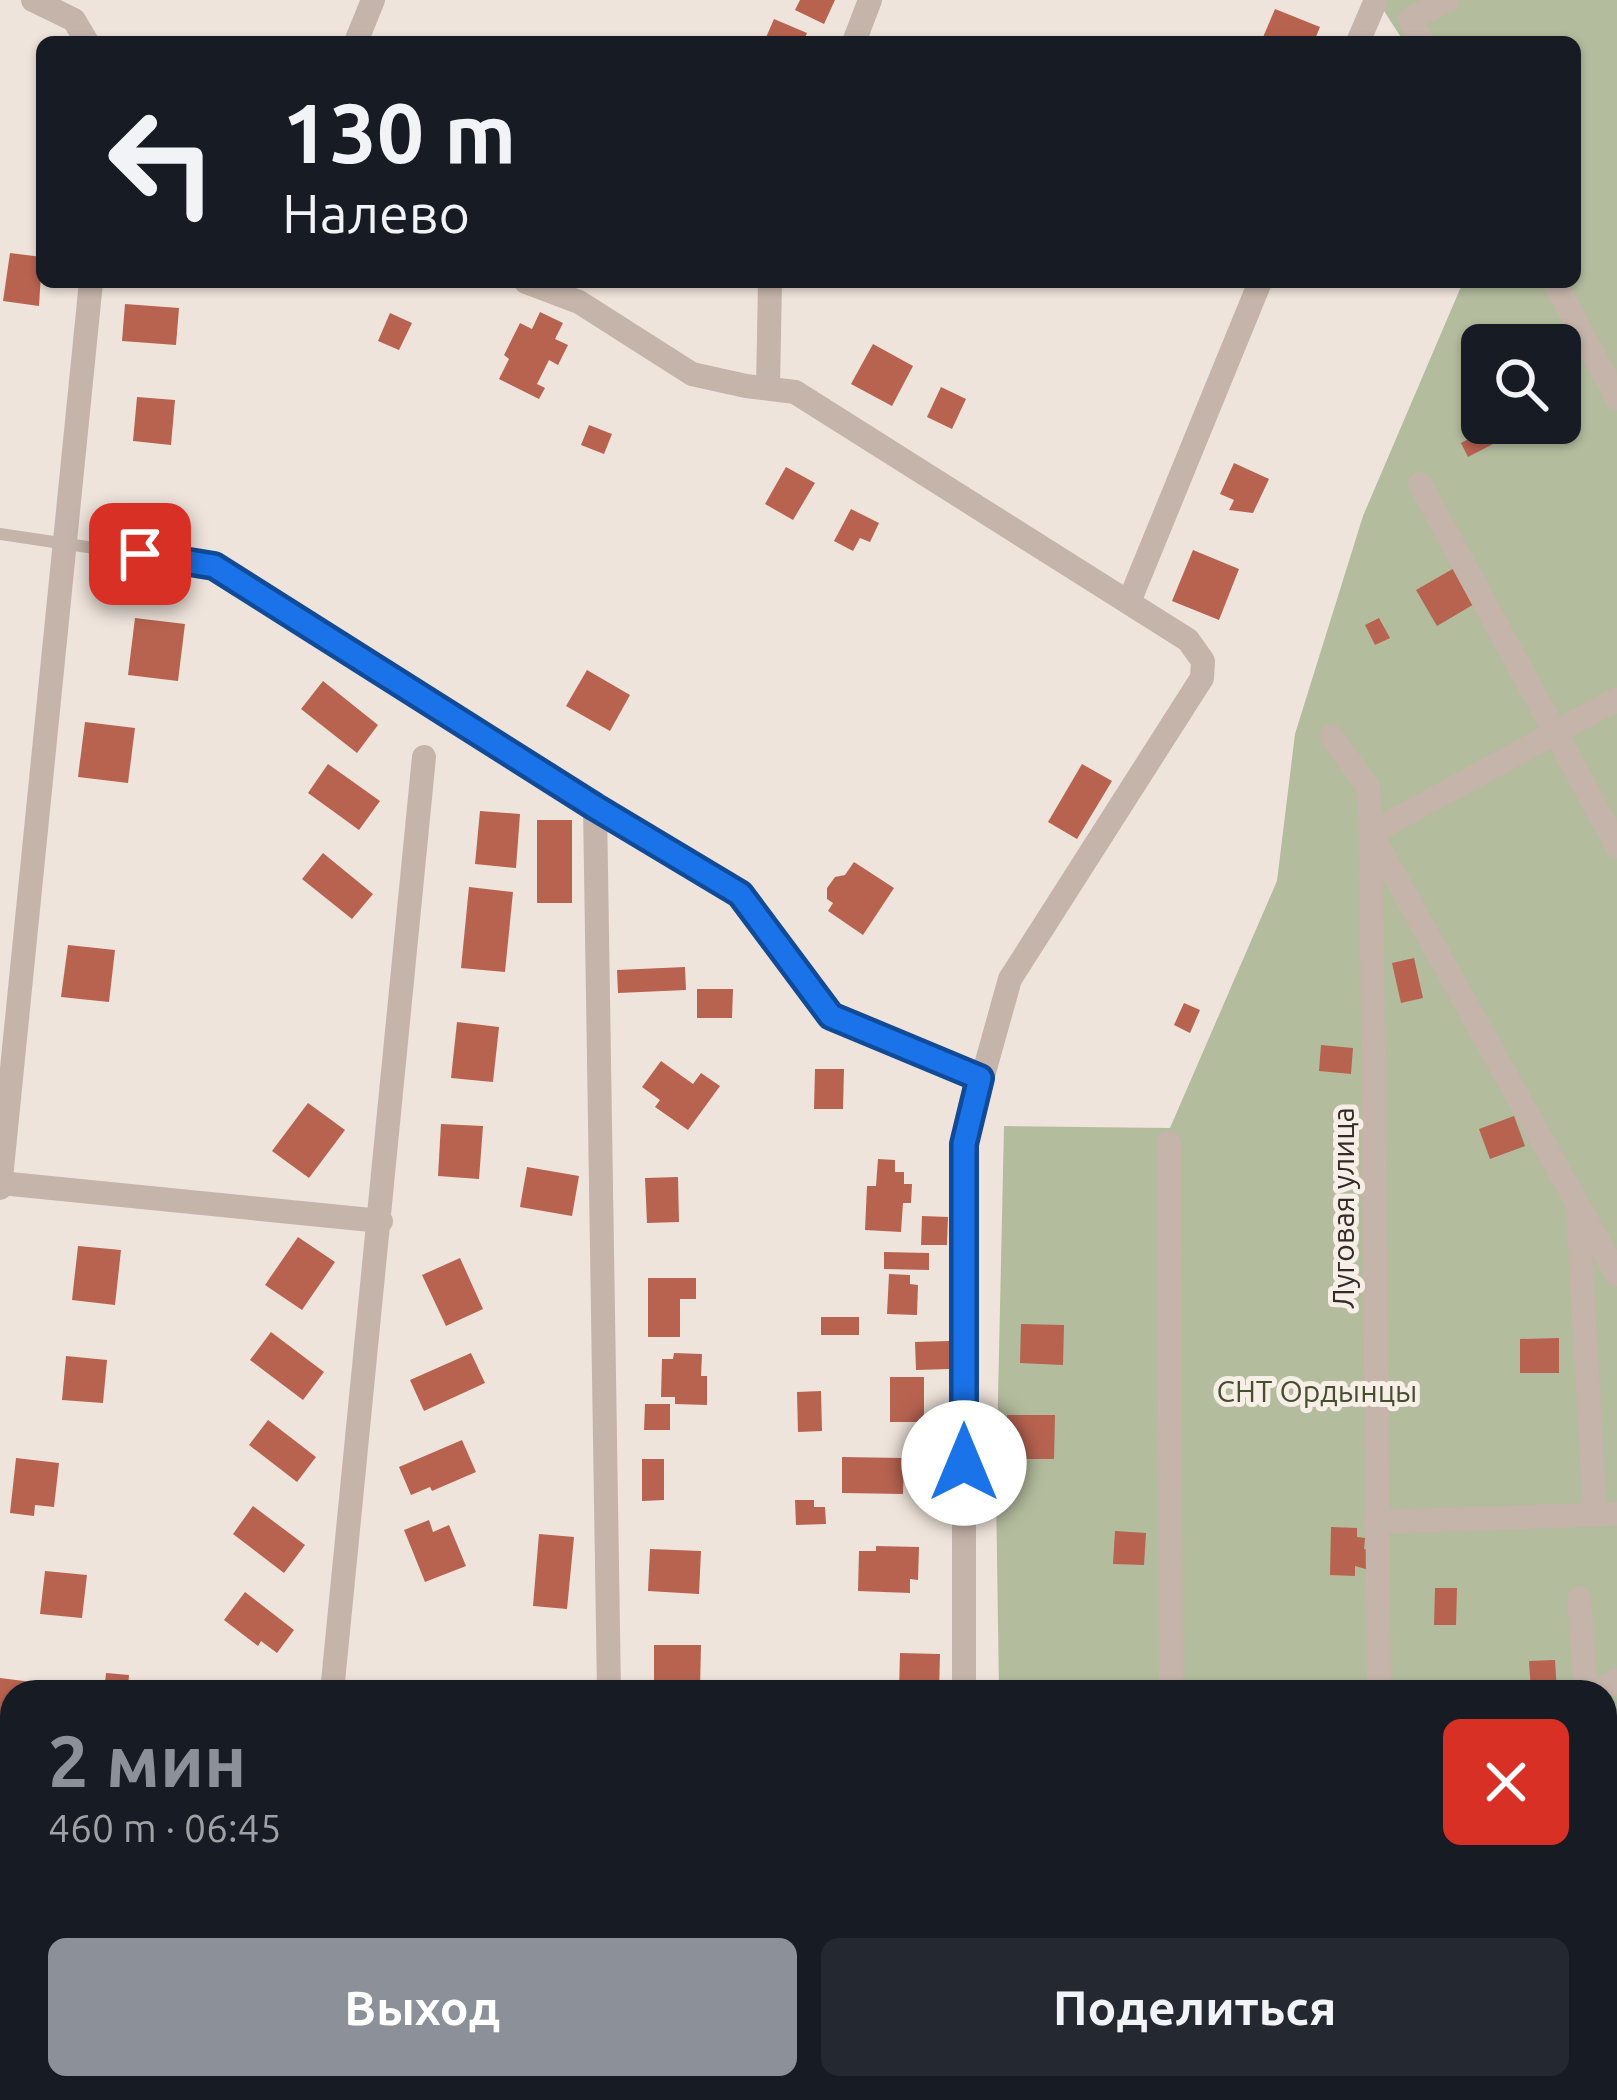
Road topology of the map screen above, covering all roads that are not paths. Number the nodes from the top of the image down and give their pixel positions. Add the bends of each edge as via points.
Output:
1 (33, 0) edge
2 (373, 0) edge
3 (870, 0) edge
4 (1376, 0) edge
5 (1448, 0) edge
6 (81, 21) edge
7 (358, 36) edge
8 (856, 36) edge
9 (1361, 36) edge
10 (1419, 36) edge
11 (90, 288) edge
12 (542, 288) edge
13 (770, 288) edge
14 (1258, 288) edge
15 (1557, 288) edge
16 (768, 386) junction
17 (1617, 398) edge
18 (1420, 484) dead end
19 (0, 534) edge
20 (66, 543) junction
21 (1129, 602) junction
22 (1617, 699) edge
23 (1553, 732) junction
24 (1331, 736) dead end
25 (424, 757) dead end
26 (595, 807) junction
27 (1371, 833) junction
28 (1617, 846) edge
29 (980, 1078) junction
30 (1168, 1143) dead end
31 (0, 1184) edge
32 (1577, 1203) junction
33 (381, 1221) junction
34 (1617, 1275) edge
35 (1606, 1515) edge
36 (1375, 1522) junction
37 (1580, 1598) dead end
38 (333, 1680) edge
39 (609, 1680) edge
40 (964, 1680) edge
41 (1171, 1680) edge
42 (1379, 1680) edge
43 (1585, 1680) edge

1 - 6 street
2 - 7 street
3 - 8 street
4 - 9 street
5 - 10 street via 1410,20
11 - 20 street
12 - 16 street via 579,302 692,374
13 - 16 street
14 - 21 street
15 - 17 street
16 - 21 street via 795,392
18 - 23 street
19 - 20 lane
20 - 26 lane via 214,566
20 - 31 street
21 - 29 street via 1188,640 1203,661 1202,678 1010,979
22 - 23 street
23 - 27 street
23 - 28 street
24 - 27 street, Луговая улица via 1368,787
25 - 33 street
26 - 29 lane via 740,894 831,1016
26 - 39 street
27 - 32 street
27 - 36 street, Луговая улица
29 - 40 street via 964,1144
30 - 41 street
31 - 33 street
32 - 34 street
32 - 35 street
33 - 38 street
35 - 36 street
36 - 42 street, Луговая улица
37 - 43 street

